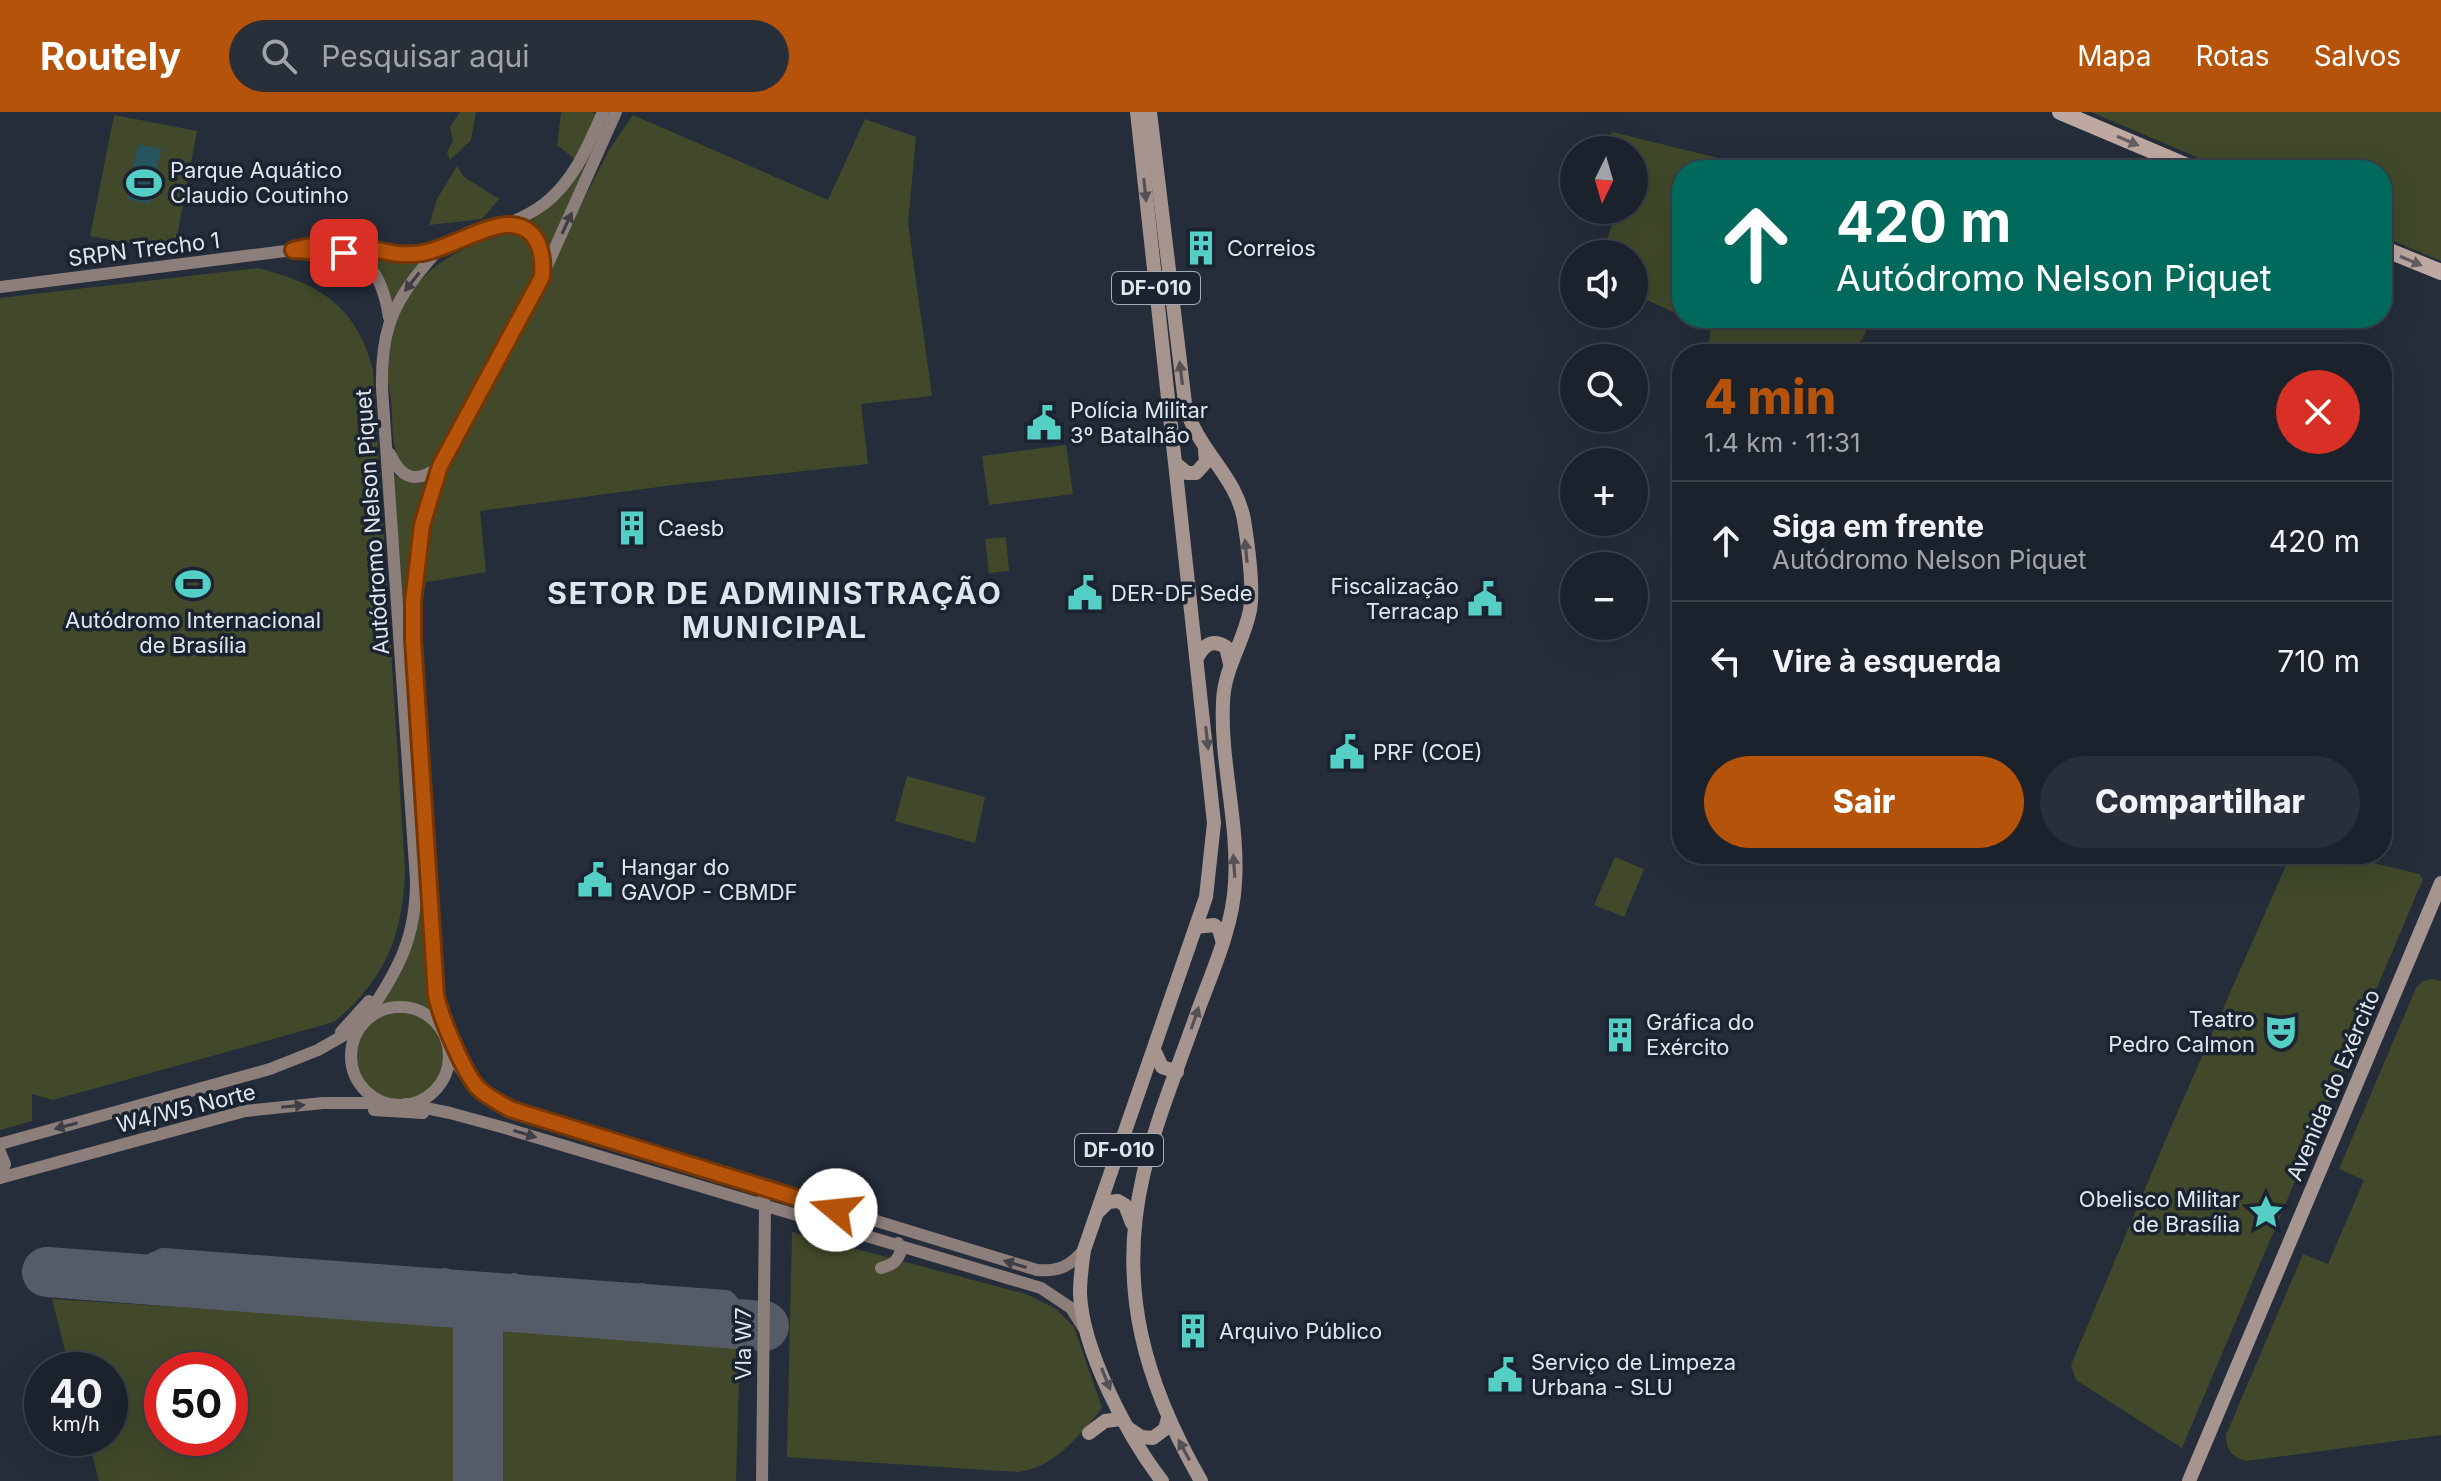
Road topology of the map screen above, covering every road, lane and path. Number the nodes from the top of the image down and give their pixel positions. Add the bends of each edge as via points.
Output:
1 (603, 112) edge
2 (616, 112) edge
3 (1137, 112) edge
4 (1150, 112) edge
5 (2060, 112) edge
6 (2173, 160) edge
7 (510, 225) junction
8 (293, 250) junction
9 (438, 250) junction
10 (2392, 252) edge
11 (2441, 272) edge
12 (542, 277) junction
13 (0, 287) edge
14 (389, 317) junction
15 (387, 447) junction
16 (1205, 451) junction
17 (1176, 464) junction
18 (440, 466) junction
19 (1198, 656) junction
20 (1230, 664) junction
21 (2441, 883) edge
22 (1196, 927) junction
23 (1222, 940) junction
24 (399, 966) junction
25 (439, 1011) junction
26 (362, 1024) junction
27 (442, 1030) junction
28 (328, 1045) junction
29 (1154, 1050) junction
30 (449, 1053) junction
31 (1177, 1072) junction
32 (477, 1086) junction
33 (323, 1103) junction
34 (385, 1103) junction
35 (406, 1104) junction
36 (450, 1113) junction
37 (0, 1144) edge
38 (0, 1152) edge
39 (0, 1178) edge
40 (757, 1186) junction
41 (750, 1202) junction
42 (765, 1207) junction
43 (779, 1210) junction
44 (1097, 1214) junction
45 (764, 1224) junction
46 (1133, 1227) junction
47 (898, 1243) junction
48 (1084, 1250) junction
49 (881, 1268) dead end
50 (1093, 1348) junction
51 (1168, 1418) junction
52 (1123, 1422) junction
53 (1089, 1433) dead end
54 (762, 1481) edge
55 (1162, 1481) edge
56 (1201, 1481) edge
57 (2189, 1481) edge

1 - 7 main road via 563,186
12 -> 2 main road, Autódromo Nelson Piquet
3 -> 17 main road, DF-010
16 -> 4 main road, DF-010 via 1185,403
5 -> 6 highway
7 - 9 main road
7 - 12 main road via 526,230 541,247
8 - 9 main road, SRPN Trecho 1 via 342,244 398,254
8 - 13 main road, SRPN Trecho 1
8 - 14 main road, SRPN Trecho 1 via 357,258 385,289
9 -> 14 main road, Autódromo Nelson Piquet
10 -> 11 highway
12 - 18 main road, Autódromo Nelson Piquet
14 - 15 main road, Autódromo Nelson Piquet via 382,364
15 - 18 main road via 399,471 408,476
15 - 24 main road, Autódromo Nelson Piquet via 416,880 416,909
16 - 17 main road via 1206,462 1196,473
20 -> 16 main road, DF-010 via 1250,609 1243,519 1233,488
17 - 19 main road, DF-010
18 - 25 main road, Autódromo Nelson Piquet via 422,525 413,602
19 - 20 main road via 1203,647 1219,643 1226,647
19 -> 22 main road, DF-010 via 1214,823 1206,897
23 -> 20 main road, DF-010 via 1235,883 1223,706
21 - 57 main road, Avenida do Exército
22 - 23 main road via 1214,925
22 - 29 main road, DF-010
31 -> 23 main road, DF-010
24 - 26 main road, Autódromo Nelson Piquet
24 - 28 main road
25 - 27 main road, Autódromo Nelson Piquet
25 - 32 main road
26 - 27 main road via 385,1009 411,1008
26 - 28 main road, W4/W5 Norte
26 - 34 main road via 351,1047 352,1070 363,1090
27 - 30 main road
28 -> 37 main road, W4/W5 Norte via 270,1069
29 - 31 main road via 1162,1067
29 - 44 main road, DF-010
30 - 32 main road
30 - 35 main road via 438,1088
31 - 46 main road, DF-010 via 1147,1158
32 - 40 main road via 510,1109
33 - 34 main road, W4/W5 Norte
33 - 36 main road
39 -> 33 main road, W4/W5 Norte via 219,1116
34 - 35 main road
35 - 36 main road
36 -> 41 main road
38 - 39 main road via 5,1164
40 - 42 main road
48 -> 40 main road via 1063,1268 1037,1270
41 - 42 main road
41 - 45 main road
42 - 43 main road
42 - 45 main road, Vla W7
43 - 45 main road
43 - 47 main road
44 - 46 main road via 1108,1202 1118,1201 1125,1205
44 - 48 main road, DF-010
45 - 54 main road, Vla W7
46 - 51 main road, DF-010 via 1136,1317
47 - 49 main road via 898,1258
47 - 50 main road via 1041,1288 1071,1308
48 - 50 main road, DF-010 via 1080,1295
50 -> 52 main road, DF-010
51 - 52 main road via 1165,1429 1153,1438 1133,1434
56 -> 51 main road, DF-010
52 - 53 main road via 1105,1421
52 - 55 main road, DF-010

